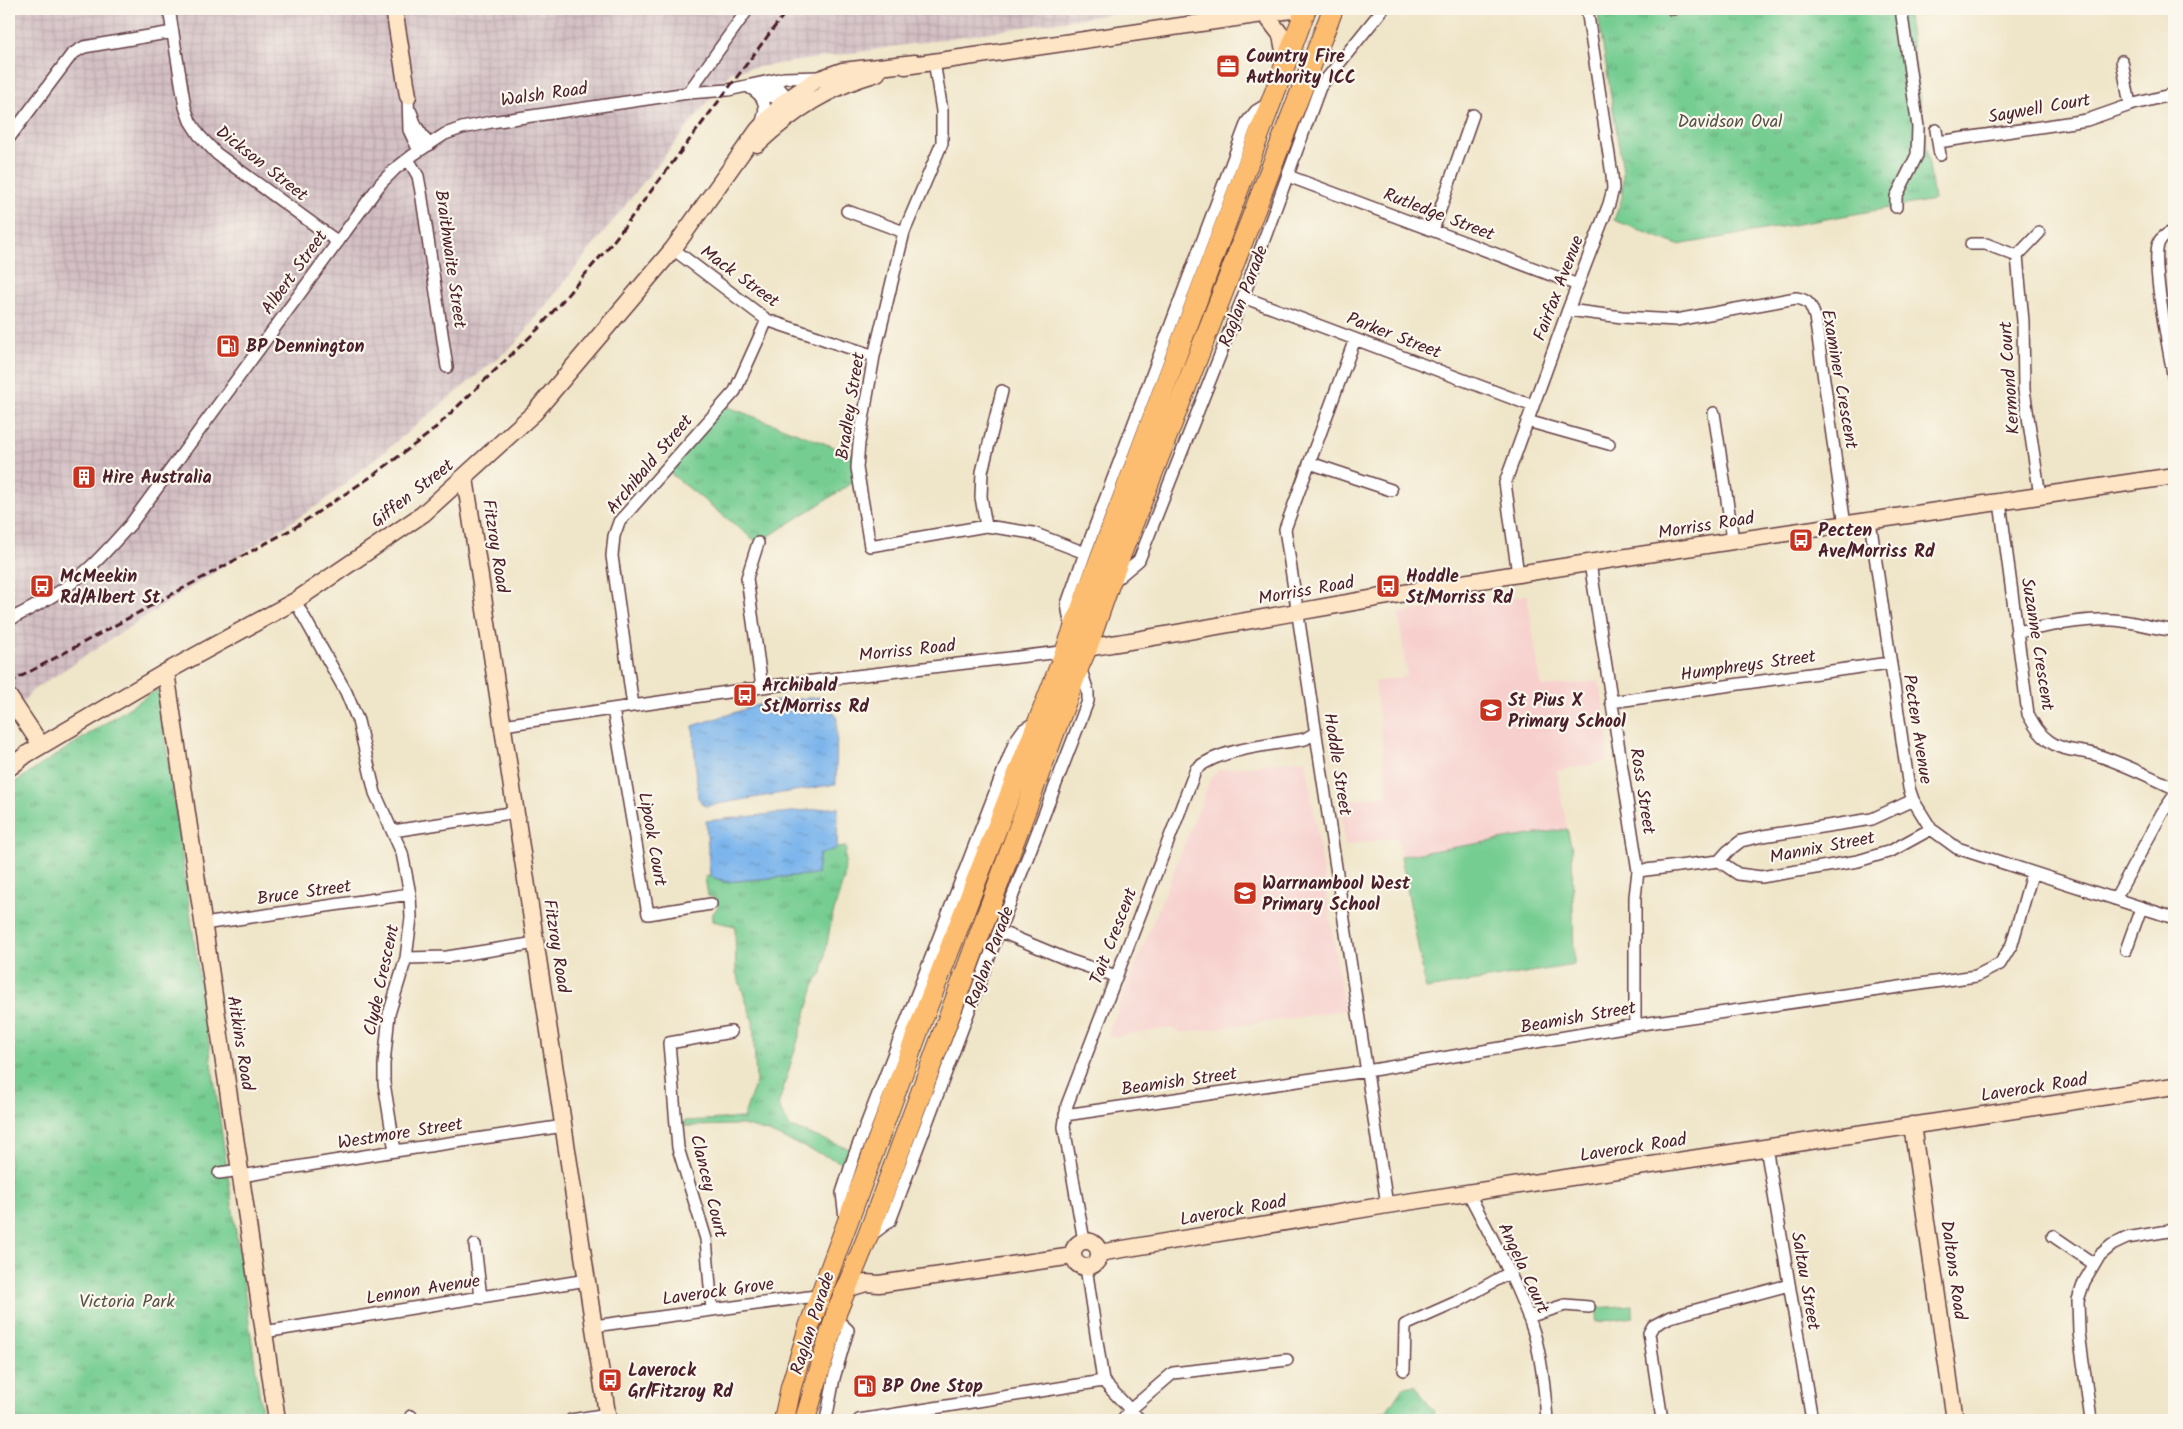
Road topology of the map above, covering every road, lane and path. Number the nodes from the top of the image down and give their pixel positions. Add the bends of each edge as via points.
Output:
1 (169, 9) edge
2 (394, 9) edge
3 (748, 9) edge
4 (1298, 9) edge
5 (1306, 9) edge
6 (1333, 9) edge
7 (1383, 9) edge
8 (1587, 9) edge
9 (1901, 9) edge
10 (1258, 13) edge
11 (1222, 14) edge
12 (172, 32) junction
13 (934, 60) junction
14 (2122, 61) dead end
15 (916, 63) junction
16 (1285, 65) junction
17 (823, 77) junction
18 (1315, 79) junction
19 (762, 82) junction
20 (746, 88) junction
21 (688, 93) junction
22 (2174, 94) edge
23 (408, 96) joint
24 (1270, 102) junction
25 (790, 103) junction
26 (2130, 105) junction
27 (1473, 115) dead end
28 (758, 130) junction
29 (1936, 130) dead end
30 (9, 138) edge
31 (1938, 142) junction
32 (417, 153) junction
33 (1940, 156) dead end
34 (726, 176) junction
35 (1288, 176) junction
36 (1896, 207) dead end
37 (847, 211) dead end
38 (1433, 230) junction
39 (2174, 231) edge
40 (904, 232) junction
41 (2040, 233) dead end
42 (338, 242) junction
43 (1971, 244) dead end
44 (673, 249) junction
45 (2017, 256) junction
46 (1578, 285) junction
47 (1243, 297) junction
48 (1568, 310) junction
49 (767, 320) junction
50 (1355, 339) junction
51 (2172, 349) edge
52 (874, 356) junction
53 (447, 367) dead end
54 (2174, 380) edge
55 (1002, 391) dead end
56 (1533, 406) junction
57 (1714, 413) dead end
58 (1527, 421) junction
59 (1609, 444) dead end
60 (1310, 463) junction
61 (2174, 476) edge
62 (465, 478) junction
63 (1391, 490) dead end
64 (2040, 496) junction
65 (2000, 502) junction
66 (1870, 521) junction
67 (986, 526) junction
68 (1845, 526) junction
69 (1733, 540) junction
70 (758, 543) dead end
71 (1085, 553) junction
72 (1590, 563) junction
73 (1518, 574) junction
74 (1109, 585) junction
75 (295, 601) junction
76 (27, 611) junction
77 (1297, 612) junction
78 (9, 620) edge
79 (9, 627) edge
80 (2174, 630) edge
81 (1072, 632) junction
82 (2016, 632) junction
83 (1077, 655) junction
84 (1889, 663) junction
85 (166, 672) junction
86 (762, 686) junction
87 (9, 697) edge
88 (1611, 702) junction
89 (633, 706) junction
90 (613, 709) junction
91 (503, 725) junction
92 (1315, 733) junction
93 (41, 745) junction
94 (9, 768) edge
95 (2174, 788) edge
96 (2174, 796) edge
97 (1913, 800) junction
98 (516, 812) junction
99 (1931, 829) junction
100 (393, 831) junction
101 (1719, 861) junction
102 (1638, 871) junction
103 (2032, 874) junction
104 (410, 894) junction
105 (2115, 900) junction
106 (711, 904) dead end
107 (2141, 908) junction
108 (2174, 918) edge
109 (203, 924) junction
110 (998, 931) junction
111 (536, 943) junction
112 (2126, 950) dead end
113 (406, 958) junction
114 (1116, 976) junction
115 (1635, 1025) junction
116 (731, 1032) dead end
117 (1366, 1071) junction
118 (2174, 1086) edge
119 (1065, 1115) junction
120 (1912, 1125) junction
121 (564, 1126) junction
122 (1766, 1148) junction
123 (395, 1151) junction
124 (219, 1173) dead end
125 (241, 1173) junction
126 (1468, 1192) junction
127 (1387, 1205) junction
128 (2174, 1230) edge
129 (2053, 1236) dead end
130 (867, 1238) junction
131 (1084, 1241) junction
132 (475, 1245) dead end
133 (1099, 1253) junction
134 (1073, 1256) junction
135 (2094, 1264) junction
136 (1086, 1267) junction
137 (1509, 1273) junction
138 (587, 1280) junction
139 (1789, 1285) junction
140 (846, 1289) junction
141 (821, 1295) junction
142 (480, 1298) junction
143 (1589, 1307) dead end
144 (712, 1310) junction
145 (1528, 1317) junction
146 (835, 1318) junction
147 (594, 1326) junction
148 (264, 1332) junction
149 (1287, 1360) dead end
150 (1404, 1370) dead end
151 (1103, 1381) junction
152 (1130, 1410) junction
153 (608, 1417) edge
154 (278, 1420) edge
155 (571, 1420) edge
156 (784, 1420) edge
157 (805, 1420) edge
158 (826, 1420) edge
159 (859, 1420) edge
160 (1122, 1420) edge
161 (1140, 1420) edge
162 (1547, 1420) edge
163 (1662, 1420) edge
164 (1812, 1420) edge
165 (1955, 1420) edge
166 (2090, 1420) edge

1 - 12 street, Dickson Street
2 - 23 street, Braithwaite Street
3 - 21 street
4 - 10 street, Walsh Road
5 - 16 highway, Raglan Parade
6 - 18 highway, Raglan Parade
7 - 18 street, Raglan Parade
8 - 46 street, Fairfax Avenue via 1612,189
9 - 36 street via 1918,127 1918,155 1896,197
10 - 11 street, Walsh Road
10 - 16 street via 1281,35
11 - 13 street, Walsh Road
12 - 30 street via 84,47 72,54
12 - 42 street, Dickson Street via 186,107 199,135 216,154
13 - 15 street, Walsh Road
13 - 40 street, Bradley Street via 942,111 942,143
14 - 26 street
15 - 17 street, Walsh Road via 854,68
15 - 25 street, Walsh Road
16 - 18 highway
16 - 24 highway, Raglan Parade
17 - 19 street, Walsh Road
17 - 25 street, Walsh Road via 802,87
18 - 35 street, Raglan Parade
18 - 74 highway, Raglan Parade
19 - 20 street, Walsh Road
19 - 25 street via 780,89
20 - 21 street, Walsh Road
20 - 25 street, Walsh Road
20 - 28 street via 761,96 766,107
21 - 32 street, Walsh Road via 462,128 445,134
22 - 26 street, Saywell Court
23 - 32 street, Braithwaite Street via 409,130
24 - 71 street, Raglan Parade via 1247,122
24 - 81 highway, Raglan Parade
25 - 28 street, Giffen Street
25 - 34 street, Giffen Street
26 - 31 street, Saywell Court via 2087,120
27 - 38 street
28 - 34 street, Giffen Street
29 - 31 street
31 - 33 street
32 - 42 street, Albert Street via 381,183
32 - 53 street, Braithwaite Street
34 - 44 street, Giffen Street
35 - 38 street, Rutledge Street
35 - 47 street, Raglan Parade
37 - 40 street
38 - 46 street, Rutledge Street
39 - 51 street via 2159,241 2156,270
40 - 52 street, Bradley Street
41 - 45 street
42 - 76 street, Albert Street via 130,525 87,570
43 - 45 street via 1986,244
44 - 49 street, Mack Street
44 - 62 street, Giffen Street via 534,413
45 - 64 street, Kermond Court via 2023,321 2024,390
46 - 48 street, Fairfax Avenue
47 - 50 street, Parker Street
47 - 74 street, Raglan Parade via 1139,560
48 - 56 street, Fairfax Avenue
48 - 68 street, Examiner Crescent via 1676,320 1796,298 1806,300 1815,317
49 - 52 street, Mack Street
49 - 89 street, Archibald Street via 735,391 619,522 614,536 612,556
50 - 56 street, Parker Street
50 - 60 street, Hoddle Street
51 - 54 street
52 - 67 street, Bradley Street via 857,468 870,546
55 - 67 street via 982,472 981,497
56 - 58 street, Fairfax Avenue
57 - 69 street
58 - 59 street
58 - 73 street, Fairfax Avenue via 1505,483
60 - 63 street
60 - 77 street, Hoddle Street via 1285,530
61 - 64 street, Morriss Road
62 - 75 street, Giffen Street via 422,514
62 - 91 street, Fitzroy Road
64 - 65 street, Morriss Road
65 - 66 street, Morriss Road
65 - 82 street, Suzanne Crescent
66 - 68 street, Morriss Road
66 - 84 street, Pecten Avenue
67 - 71 street, Bradley Street via 1033,533
68 - 69 street, Morriss Road
69 - 72 street, Morriss Road
70 - 86 street via 747,578
71 - 81 street, Raglan Parade via 1068,604
72 - 73 street, Morriss Road
72 - 88 street, Ross Street
73 - 77 street, Morriss Road
74 - 83 highway, Raglan Parade
75 - 85 street, Giffen Street
75 - 100 street, Clyde Crescent via 346,692 364,739 375,793
76 - 78 street, Albert Street
76 - 79 street, Albert Street
77 - 83 street, Morriss Road
77 - 92 street, Hoddle Street
80 - 82 street via 2094,620
81 - 83 highway, Raglan Parade
82 - 95 street, Suzanne Crescent via 2028,714 2037,730 2050,742 2068,750 2095,755
83 - 86 street, Morriss Road
83 - 110 street, Raglan Parade via 1088,701
83 - 130 highway, Raglan Parade
83 - 141 highway, Raglan Parade via 1038,720 924,1014
84 - 88 street, Humphreys Street
84 - 97 street, Pecten Avenue via 1908,788
85 - 93 street, Giffen Street
85 - 109 street, Aitkins Road
86 - 89 street, Morriss Road
87 - 93 street
88 - 102 street, Ross Street
89 - 90 street, Morriss Road
90 - 91 street, Morriss Road
90 - 106 street, Lipook Court via 648,914
91 - 98 street, Fitzroy Road
92 - 114 street, Tait Crescent via 1305,740 1220,754 1196,769
92 - 117 street, Hoddle Street
93 - 94 street, Giffen Street
96 - 105 street
97 - 99 street, Pecten Avenue
97 - 101 street, Mannix Street via 1872,819 1741,841
98 - 100 street
98 - 111 street, Fitzroy Road
99 - 101 street, Mannix Street via 1891,851 1858,861 1761,877 1738,874
99 - 103 street, Pecten Avenue via 1957,848
100 - 104 street, Clyde Crescent via 402,853
101 - 102 street
102 - 115 street, Ross Street
103 - 105 street, Pecten Avenue
103 - 115 street, Beamish Street via 2012,944 2000,964 1976,976
104 - 109 street, Bruce Street
104 - 113 street, Clyde Crescent
105 - 107 street, Pecten Avenue
107 - 108 street, Pecten Avenue
107 - 112 street
109 - 125 street, Aitkins Road
110 - 114 street
110 - 130 street, Raglan Parade via 890,1221
111 - 113 street via 447,956
111 - 121 street, Fitzroy Road
113 - 123 street, Clyde Crescent via 389,1014 384,1064
114 - 119 street, Tait Crescent
115 - 117 street, Beamish Street
116 - 144 street, Clancey Court via 669,1042 678,1148 706,1239
117 - 119 street, Beamish Street
117 - 127 street, Hoddle Street
118 - 120 street, Laverock Road
119 - 131 street, Tait Crescent via 1064,1127
120 - 122 street, Laverock Road
120 - 165 street, Daltons Road
121 - 123 street, Westmore Street
121 - 138 street, Fitzroy Road
122 - 126 street, Laverock Road
122 - 139 street, Saltau Street
123 - 125 street, Westmore Street
124 - 125 street, Westmore Street
125 - 148 street, Aitkins Road
126 - 127 street, Laverock Road
126 - 137 street, Angela Court
127 - 133 street, Laverock Road
128 - 135 street via 2127,1238 2112,1245
129 - 135 street
130 - 140 highway, Raglan Parade
131 - 133 street via 1096,1245
131 - 134 street via 1076,1246
132 - 142 street
133 - 136 street via 1096,1263
134 - 136 street via 1078,1264
134 - 140 street via 886,1283 866,1283
135 - 166 street via 2078,1300
136 - 151 street
137 - 145 street, Angela Court
137 - 150 street via 1460,1301 1405,1326
138 - 142 street, Lennon Avenue
138 - 147 street, Fitzroy Road
139 - 163 street via 1670,1317 1653,1326 1649,1333
139 - 164 street, Saltau Street
140 - 141 street, Laverock Grove
140 - 146 highway, Raglan Parade
141 - 144 street, Laverock Grove
141 - 156 highway, Raglan Parade via 791,1387
142 - 148 street, Lennon Avenue
143 - 145 street via 1565,1306
144 - 147 street, Laverock Grove
145 - 162 street, Angela Court via 1534,1332
146 - 157 highway, Raglan Parade
146 - 158 street, Raglan Parade via 848,1330
147 - 153 street, Fitzroy Road
148 - 154 street, Aitkins Road
149 - 152 street via 1173,1373
151 - 152 street
151 - 159 street
152 - 160 street
152 - 161 street
153 - 155 street

